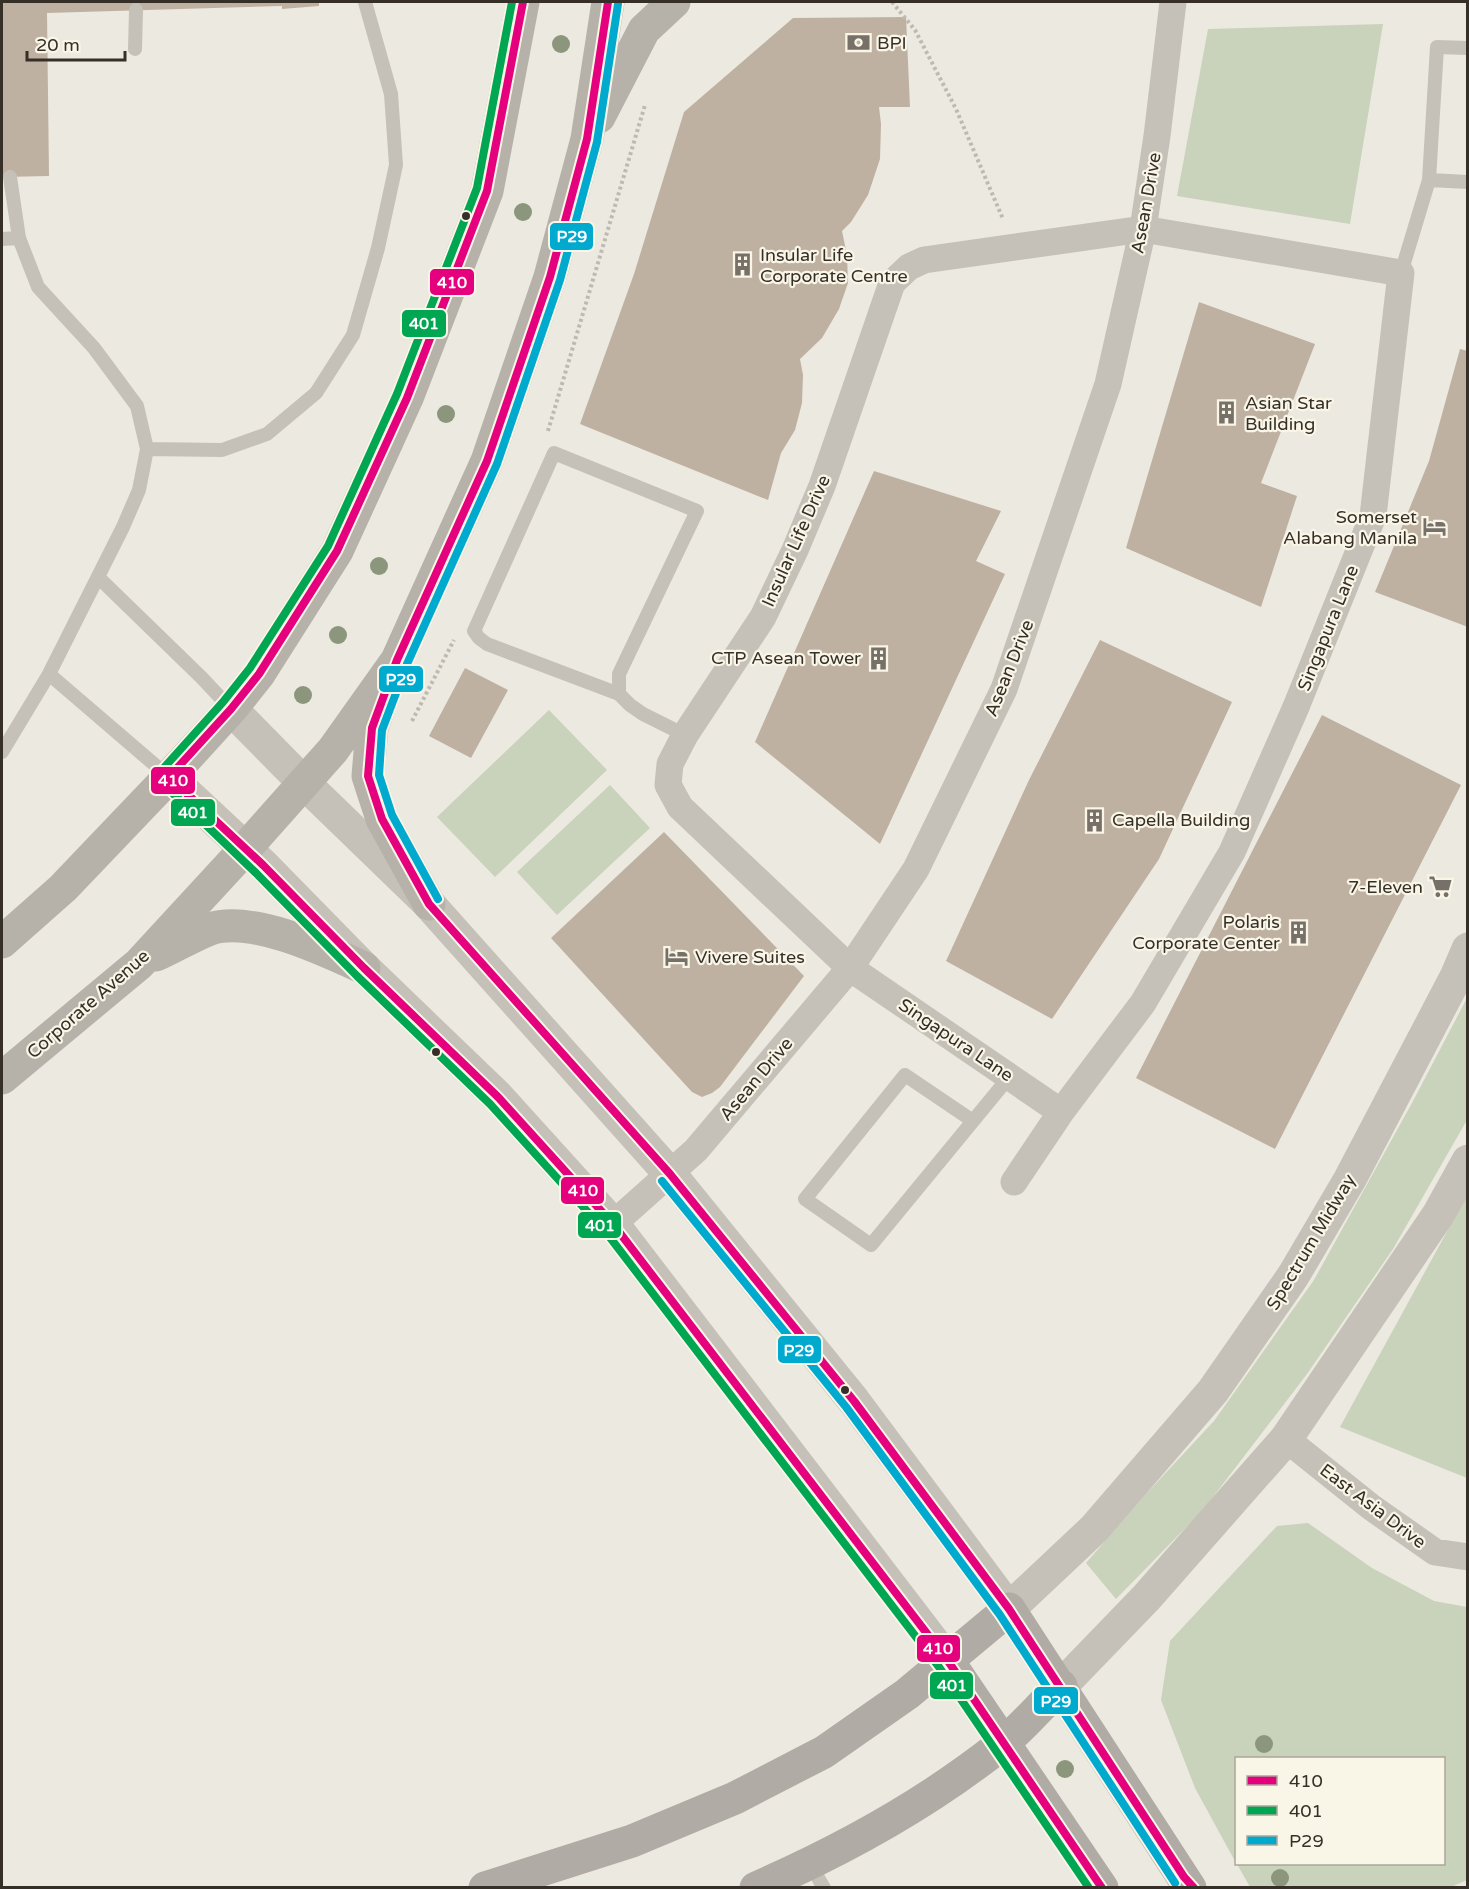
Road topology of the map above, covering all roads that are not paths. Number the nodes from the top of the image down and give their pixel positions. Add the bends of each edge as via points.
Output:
1 (365, 2) edge
2 (523, 2) edge
3 (608, 2) edge
4 (674, 2) edge
5 (1173, 2) edge
6 (136, 10) dead end
7 (1467, 48) edge
8 (135, 49) dead end
9 (587, 139) junction
10 (10, 177) dead end
11 (1429, 180) junction
12 (1467, 182) edge
13 (1143, 229) junction
14 (19, 238) junction
15 (2, 239) edge
16 (1401, 273) junction
17 (147, 449) junction
18 (98, 577) junction
19 (397, 660) junction
20 (49, 674) junction
21 (619, 694) junction
22 (231, 709) junction
23 (685, 735) junction
24 (2, 752) edge
25 (169, 777) junction
26 (303, 782) junction
27 (245, 849) junction
28 (429, 904) junction
29 (2, 942) edge
30 (1467, 949) edge
31 (139, 964) junction
32 (364, 968) junction
33 (850, 968) junction
34 (1010, 1076) junction
35 (2, 1078) edge
36 (1061, 1112) junction
37 (974, 1121) junction
38 (1467, 1161) edge
39 (670, 1174) junction
40 (1014, 1182) dead end
41 (613, 1224) junction
42 (1286, 1439) junction
43 (1467, 1557) edge
44 (1009, 1609) junction
45 (948, 1661) junction
46 (1061, 1686) junction
47 (1004, 1743) junction
48 (817, 1876) edge
49 (1190, 1884) edge
50 (485, 1887) edge
51 (756, 1887) edge
52 (1102, 1887) edge

1 - 17 lane via 391,94 396,165 378,248 352,335 316,393 267,434 222,450
2 - 22 main road via 487,190 407,398 337,551 259,674
3 - 9 main road, Corporate Avenue
4 - 9 main road via 644,30
5 - 13 street, Asean Drive
6 - 8 lane
7 - 11 lane via 1437,47
9 - 19 main road, Corporate Avenue via 550,277 487,461
10 - 14 lane
11 - 12 lane
11 - 16 lane
13 - 16 street
13 - 23 street, Insular Life Drive via 924,260 909,267 892,283 822,486 795,550 763,616
13 - 33 street, Asean Drive via 1108,384 1004,689 916,869
14 - 15 lane
14 - 17 lane via 38,287 94,348 137,406
16 - 36 street, Singapura Lane via 1373,516 1296,707 1232,852 1143,1002
17 - 18 lane via 139,490
18 - 20 lane
18 - 22 lane
19 - 26 main road, Corporate Avenue via 333,750
19 - 28 main road via 372,728 368,776 382,819
20 - 24 lane
20 - 25 lane
21 - 21 lane via 619,674 697,511 554,453 474,631 487,644
21 - 23 lane via 643,714
22 - 25 main road
22 - 26 street
23 - 33 street, Insular Life Drive via 670,764 668,785 680,807
25 - 27 street
25 - 29 main road via 63,888
26 - 27 main road, Corporate Avenue
26 - 28 street
27 - 31 main road, Corporate Avenue
27 - 32 street
28 - 39 street
30 - 44 street, Spectrum Midway via 1350,1179 1293,1276 1213,1391 1094,1529
31 - 32 main road via 212,929 246,926 308,943
31 - 35 main road, Corporate Avenue
32 - 41 street via 498,1097
33 - 34 street, Singapura Lane
33 - 39 street, Asean Drive via 696,1150
34 - 36 street, Singapura Lane
34 - 37 lane
36 - 40 street, Singapura Lane
37 - 37 lane via 871,1245 806,1198 905,1074
38 - 42 street via 1438,1215
39 - 41 street, Asean Drive
39 - 44 street via 854,1401
41 - 45 street
42 - 43 street, East Asia Drive via 1435,1552
42 - 46 street via 1146,1598
44 - 45 highway
44 - 46 highway
45 - 47 highway
45 - 50 highway via 824,1752 735,1798 632,1841
46 - 47 highway
46 - 49 highway
47 - 48 highway
47 - 52 highway
48 - 51 highway

